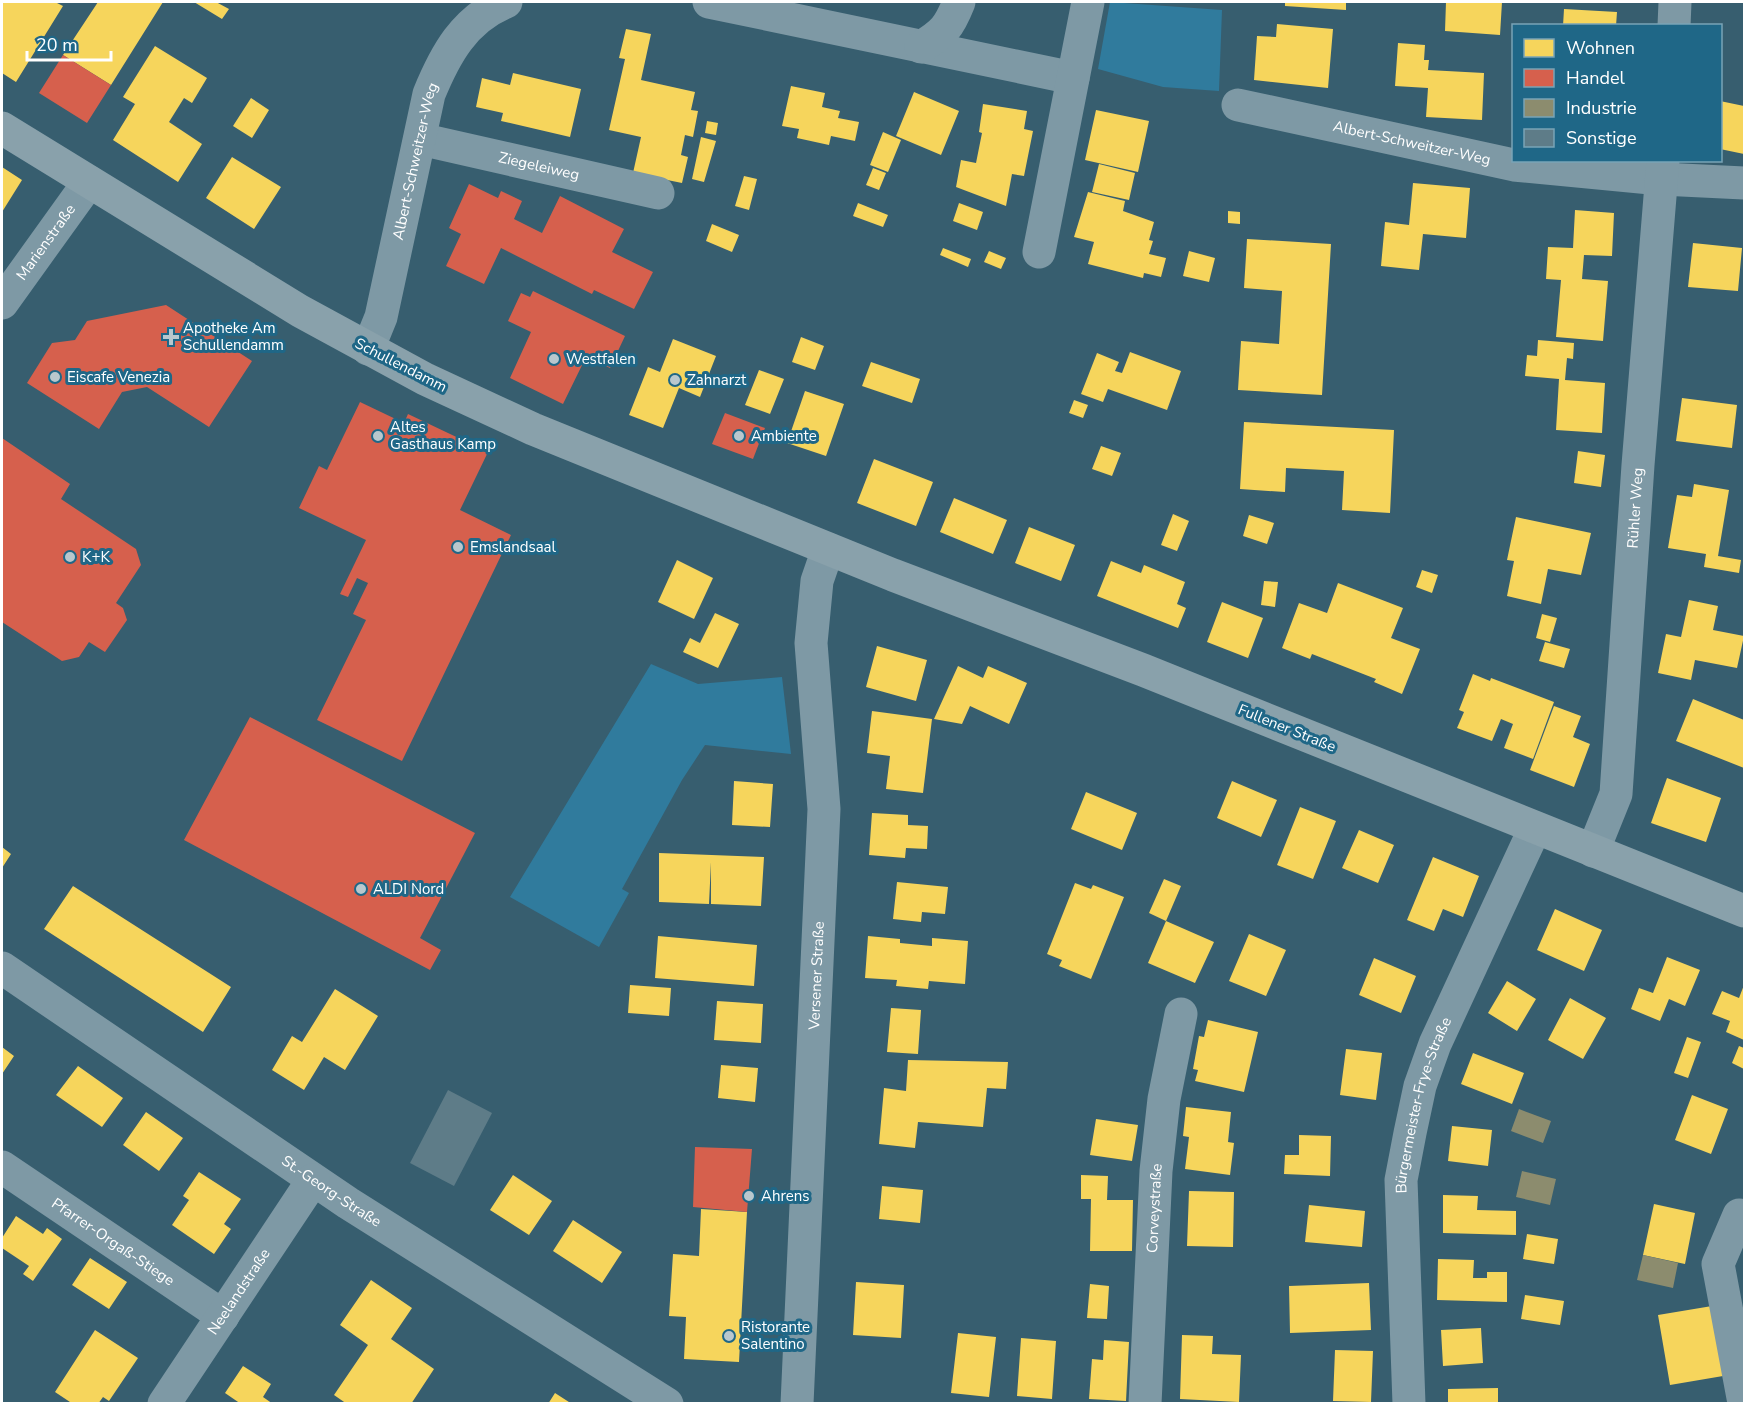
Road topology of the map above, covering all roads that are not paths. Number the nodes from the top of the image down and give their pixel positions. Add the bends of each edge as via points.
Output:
1 (506, 2) edge
2 (709, 2) edge
3 (959, 2) edge
4 (1088, 2) edge
5 (1676, 2) edge
6 (1674, 24) edge
7 (921, 47) junction
8 (1073, 78) junction
9 (1238, 105) dead end
10 (2, 128) edge
11 (420, 139) junction
12 (1662, 170) edge
13 (89, 182) junction
14 (1744, 183) edge
15 (658, 193) dead end
16 (1039, 252) dead end
17 (2, 303) edge
18 (368, 349) junction
19 (828, 549) junction
20 (1535, 828) junction
21 (1593, 851) junction
22 (1744, 911) edge
23 (2, 968) edge
24 (1181, 1014) dead end
25 (2, 1167) edge
26 (313, 1180) junction
27 (1739, 1215) dead end
28 (223, 1316) junction
29 (1744, 1403) edge
30 (165, 1404) edge
31 (667, 1404) edge
32 (797, 1404) edge
33 (1145, 1404) edge
34 (1409, 1404) edge

1 - 11 street, Albert-Schweitzer-Weg via 475,20 454,43 429,94
2 - 7 street
3 - 7 street via 943,34
4 - 8 street
5 - 6 street
7 - 8 street
8 - 16 street
9 - 12 street, Albert-Schweitzer-Weg via 1514,165
10 - 13 main road, Schullendamm
11 - 15 street, Ziegeleiweg
11 - 18 street, Albert-Schweitzer-Weg via 381,317
12 - 14 street, Albert-Schweitzer-Weg
12 - 21 street, Rühler Weg via 1616,794
13 - 17 street, Marienstraße
13 - 18 main road, Schullendamm
18 - 19 main road, Schullendamm via 533,429
19 - 20 main road, Fullener Straße via 1152,673
19 - 32 street, Versener Straße via 817,581 811,643 825,809
20 - 21 main road, Fullener Straße
20 - 34 street, Bürgermeister-Frye-Straße via 1435,1044 1412,1121 1401,1179
21 - 22 main road, Fullener Straße
23 - 26 street, St.-Georg-Straße
24 - 33 street, Corveystraße via 1164,1099 1156,1171
25 - 28 street, Pfarrer-Orgaß-Stiege
26 - 28 street, Neelandstraße
26 - 31 street, St.-Georg-Straße
27 - 29 street via 1718,1264
28 - 30 street, Neelandstraße

